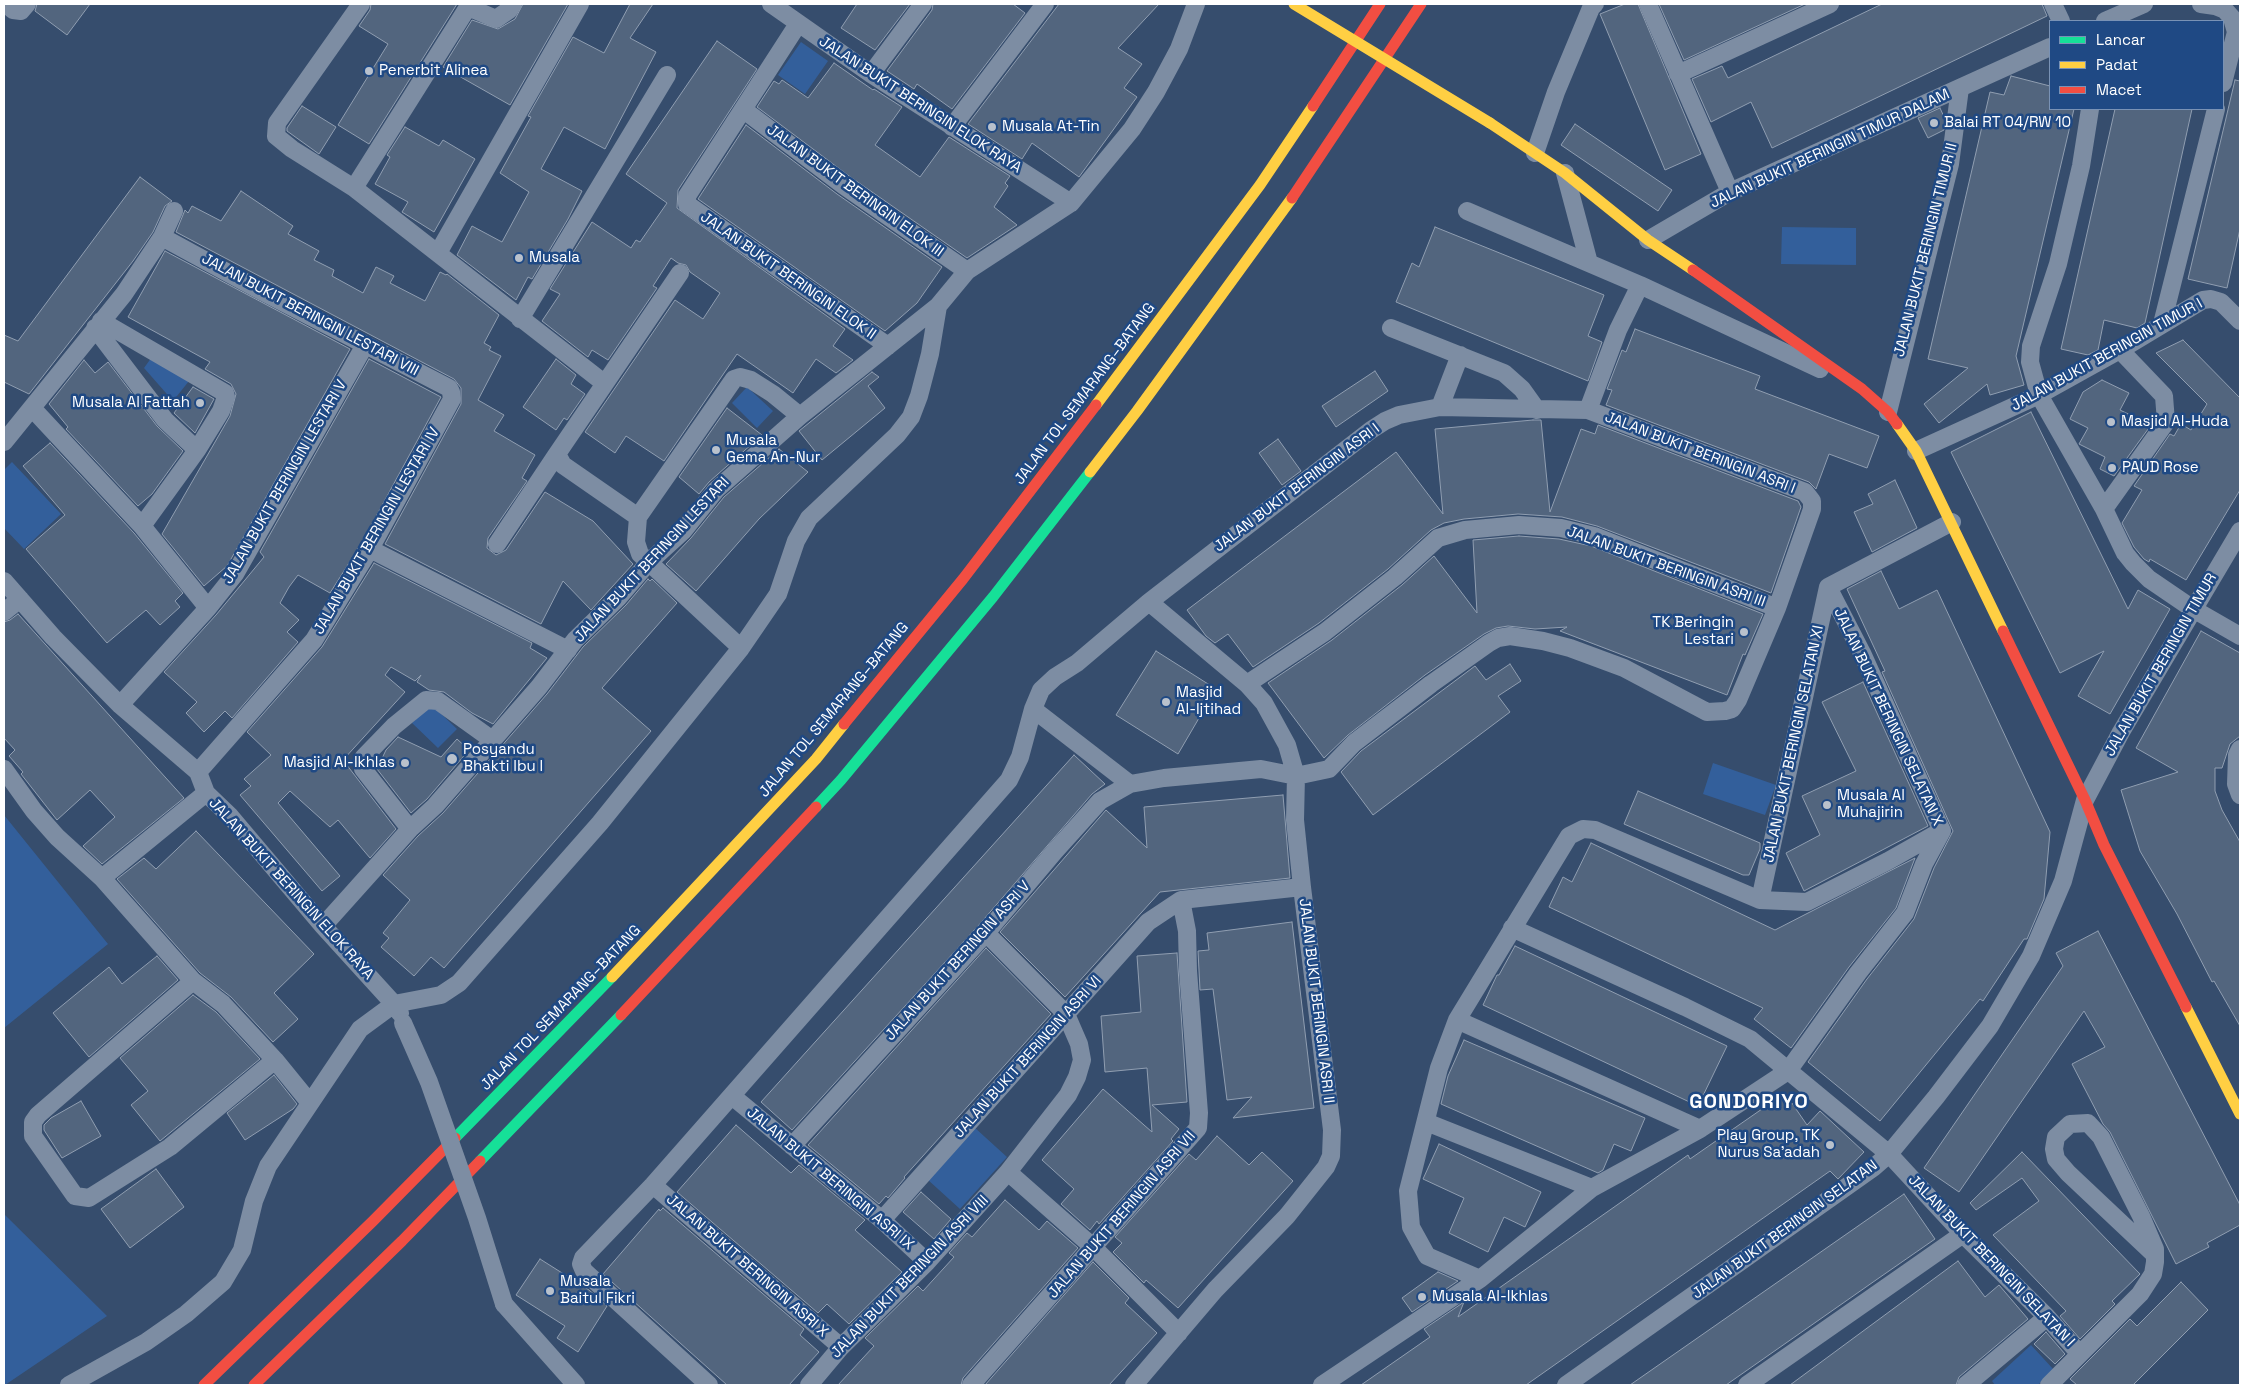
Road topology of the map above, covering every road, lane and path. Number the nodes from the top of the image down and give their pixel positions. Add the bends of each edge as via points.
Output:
1 (6, 4) edge
2 (27, 4) edge
3 (361, 4) edge
4 (513, 4) edge
5 (580, 4) edge
6 (771, 4) edge
7 (923, 4) edge
8 (1045, 4) edge
9 (1196, 4) edge
10 (1294, 4) edge
11 (1380, 4) edge
12 (1421, 4) edge
13 (1595, 4) edge
14 (1648, 4) edge
15 (1830, 4) edge
16 (2053, 4) edge
17 (2144, 4) edge
18 (2201, 4) edge
19 (466, 5) edge
20 (2061, 20) edge
21 (2107, 20) edge
22 (798, 24) junction
23 (2049, 47) edge
24 (871, 74) junction
25 (1678, 74) junction
26 (667, 75) dead end
27 (2224, 79) edge
28 (1960, 88) junction
29 (744, 110) junction
30 (2090, 110) edge
31 (2216, 110) edge
32 (952, 127) junction
33 (1535, 153) junction
34 (1565, 173) junction
35 (354, 188) junction
36 (1730, 192) junction
37 (1071, 203) junction
38 (174, 211) dead end
39 (1466, 211) dead end
40 (162, 237) junction
41 (1648, 240) junction
42 (438, 253) junction
43 (1589, 263) junction
44 (968, 271) junction
45 (680, 273) dead end
46 (1640, 285) junction
47 (938, 306) junction
48 (520, 318) junction
49 (2240, 321) edge
50 (98, 324) junction
51 (2162, 324) junction
52 (1391, 328) dead end
53 (365, 345) junction
54 (888, 346) junction
55 (2120, 350) junction
56 (1460, 355) junction
57 (604, 383) junction
58 (1862, 389) junction
59 (2040, 395) junction
60 (452, 399) joint
61 (1440, 407) junction
62 (32, 408) junction
63 (1537, 410) junction
64 (1588, 410) junction
65 (1888, 412) junction
66 (800, 416) junction
67 (6, 435) edge
68 (197, 450) junction
69 (1916, 452) junction
70 (557, 454) junction
71 (1805, 492) joint
72 (2104, 509) junction
73 (638, 517) junction
74 (1952, 522) junction
75 (142, 526) junction
76 (2240, 531) edge
77 (497, 544) dead end
78 (370, 549) junction
79 (649, 562) junction
80 (4, 581) edge
81 (1828, 588) junction
82 (20, 598) junction
83 (1149, 602) junction
84 (208, 608) junction
85 (1777, 608) junction
86 (2193, 609) junction
87 (4, 612) edge
88 (2240, 636) edge
89 (741, 648) junction
90 (568, 650) junction
91 (1246, 684) junction
92 (120, 705) junction
93 (1032, 709) junction
94 (491, 739) junction
95 (2240, 750) edge
96 (4, 769) edge
97 (198, 772) junction
98 (1296, 776) junction
99 (1130, 784) junction
100 (206, 793) junction
101 (2240, 795) edge
102 (2084, 800) junction
103 (410, 829) junction
104 (1942, 831) junction
105 (102, 878) junction
106 (1302, 887) junction
107 (1181, 900) junction
108 (1760, 900) junction
109 (323, 926) junction
110 (1512, 928) junction
111 (986, 933) junction
112 (193, 981) junction
113 (394, 1004) junction
114 (1066, 1014) junction
115 (1457, 1020) junction
116 (276, 1060) junction
117 (1788, 1071) junction
118 (732, 1096) junction
119 (310, 1103) junction
120 (2240, 1114) edge
121 (1426, 1122) junction
122 (1700, 1129) junction
123 (792, 1146) junction
124 (1889, 1154) junction
125 (1008, 1172) junction
126 (653, 1186) junction
127 (1592, 1188) junction
128 (882, 1220) junction
129 (1963, 1234) junction
130 (1093, 1247) junction
131 (2155, 1255) junction
132 (928, 1262) junction
133 (1480, 1279) junction
134 (2046, 1317) junction
135 (1179, 1333) junction
136 (841, 1347) junction
137 (2079, 1353) junction
138 (68, 1385) edge
139 (204, 1385) edge
140 (254, 1385) edge
141 (576, 1385) edge
142 (709, 1385) edge
143 (809, 1385) edge
144 (971, 1385) edge
145 (1134, 1385) edge
146 (1322, 1385) edge
147 (1566, 1385) edge
148 (1747, 1385) edge
149 (1966, 1385) edge
150 (2049, 1385) edge

1 - 2 street via 21,11
3 - 35 street via 277,123 276,136
4 - 19 street via 496,19
5 - 42 street
6 - 22 street, JALAN BUKIT BERINGIN ELOK RAYA
7 - 24 street
8 - 32 street
9 - 37 street, JALAN BUKIT BERINGIN LESTARI via 1179,49 1156,92 1132,129
10 - 33 main road, bridge
11 - 139 main road, JALAN TOL SEMARANG–BATANG via 1260,185 1107,391 963,579 816,759 593,998 373,1221
12 - 140 main road via 1291,200 1137,411 993,597 841,780 402,1241
13 - 33 street via 1570,58
14 - 25 street
15 - 25 street
16 - 20 street
17 - 21 street
18 - 27 street via 2225,10 2232,18 2236,32
19 - 35 street
22 - 24 street, JALAN BUKIT BERINGIN ELOK RAYA
22 - 29 street
23 - 28 street, JALAN BUKIT BERINGIN TIMUR DALAM
24 - 32 street, JALAN BUKIT BERINGIN ELOK RAYA
25 - 36 street
26 - 48 street
28 - 36 street, JALAN BUKIT BERINGIN TIMUR DALAM
28 - 65 street, JALAN BUKIT BERINGIN TIMUR II via 1950,164
29 - 44 street, JALAN BUKIT BERINGIN ELOK III via 843,185
29 - 54 street, JALAN BUKIT BERINGIN ELOK II via 687,196 689,206
30 - 59 street via 2081,166 2058,264 2031,346 2030,362
31 - 51 street
32 - 37 street, JALAN BUKIT BERINGIN ELOK RAYA
33 - 34 main road
34 - 41 main road
34 - 43 street
35 - 42 street
36 - 41 street, JALAN BUKIT BERINGIN TIMUR DALAM
37 - 44 street, JALAN BUKIT BERINGIN LESTARI
38 - 40 street
39 - 43 street
40 - 50 street via 124,294
40 - 53 street, JALAN BUKIT BERINGIN LESTARI VIII
41 - 58 main road
42 - 48 street
43 - 46 street
44 - 47 street, JALAN BUKIT BERINGIN LESTARI
45 - 57 street
46 - 58 street
46 - 64 street via 1618,330
47 - 54 street, JALAN BUKIT BERINGIN LESTARI
47 - 89 street via 930,354 911,417 897,435 809,518 796,541 778,594
48 - 57 street
49 - 51 street, JALAN BUKIT BERINGIN TIMUR I via 2221,302 2211,299 2203,300
50 - 62 street
50 - 68 street via 165,420
50 - 68 street via 225,393 221,411
51 - 55 street, JALAN BUKIT BERINGIN TIMUR I
52 - 56 street
53 - 60 street, JALAN BUKIT BERINGIN LESTARI VIII via 449,388
53 - 84 street, JALAN BUKIT BERINGIN LESTARI V via 235,574
54 - 66 street, JALAN BUKIT BERINGIN LESTARI
55 - 59 street, JALAN BUKIT BERINGIN TIMUR I
55 - 72 street via 2164,396 2166,422
56 - 61 street
56 - 63 street via 1514,379
57 - 70 street
58 - 65 main road
59 - 69 street, JALAN BUKIT BERINGIN TIMUR I
59 - 72 street
60 - 78 street, JALAN BUKIT BERINGIN LESTARI IV
61 - 63 street, JALAN BUKIT BERINGIN ASRI I
61 - 83 street, JALAN BUKIT BERINGIN ASRI I via 1399,415 1378,426
62 - 67 street
62 - 75 street
63 - 64 street, JALAN BUKIT BERINGIN ASRI I
64 - 71 street, JALAN BUKIT BERINGIN ASRI I
65 - 69 main road
66 - 73 street via 774,394 750,380 734,379
66 - 79 street, JALAN BUKIT BERINGIN LESTARI via 716,490 683,531
68 - 75 street
69 - 74 main road
70 - 73 street via 563,464
70 - 77 street
71 - 85 street, JALAN BUKIT BERINGIN ASRI III via 1812,501 1812,510
72 - 86 street via 2133,563 2149,579
73 - 79 street via 637,549
74 - 81 street
74 - 102 main road
75 - 84 street
76 - 86 street, JALAN BUKIT BERINGIN TIMUR
78 - 90 street
78 - 97 street, JALAN BUKIT BERINGIN LESTARI IV via 314,640
79 - 89 street
79 - 90 street, JALAN BUKIT BERINGIN LESTARI
80 - 82 street, JALAN BUKIT BERINGIN ELOK RAYA
81 - 104 street, JALAN BUKIT BERINGIN SELATAN X
81 - 108 street, JALAN BUKIT BERINGIN SELATAN XI
82 - 87 street
82 - 92 street, JALAN BUKIT BERINGIN ELOK RAYA via 53,637
83 - 91 street, JALAN BUKIT BERINGIN ASRI II
83 - 93 street, JALAN BUKIT BERINGIN ASRI I via 1076,664 1055,676 1041,690
84 - 92 street, JALAN BUKIT BERINGIN LESTARI V
85 - 91 street, JALAN BUKIT BERINGIN ASRI III via 1594,536 1561,528 1519,524 1465,530 1438,538 1395,578 1325,632
85 - 98 street, JALAN BUKIT BERINGIN ASRI III via 1735,705 1725,712 1708,712 1624,668 1570,648 1510,636 1489,643 1431,684 1354,743 1329,769
86 - 88 street
86 - 102 street, JALAN BUKIT BERINGIN TIMUR
89 - 113 street via 600,823 459,983 441,994
90 - 94 street, JALAN BUKIT BERINGIN LESTARI
91 - 98 street, JALAN BUKIT BERINGIN ASRI II via 1264,703 1281,731
92 - 97 street, JALAN BUKIT BERINGIN ELOK RAYA
93 - 99 street
93 - 118 street, JALAN BUKIT BERINGIN ASRI I via 1020,758 1009,780
94 - 103 street, JALAN BUKIT BERINGIN LESTARI via 435,806
94 - 103 street via 438,701 426,700 394,726 363,758 363,769
95 - 101 street via 2236,784
96 - 105 street via 57,837
97 - 100 street, JALAN BUKIT BERINGIN ELOK RAYA
98 - 99 street, JALAN BUKIT BERINGIN ASRI V via 1261,768
98 - 106 street, JALAN BUKIT BERINGIN ASRI II via 1295,820
99 - 111 street, JALAN BUKIT BERINGIN ASRI V via 1100,801
100 - 105 street
100 - 109 street, JALAN BUKIT BERINGIN ELOK RAYA via 230,816
102 - 120 main road
102 - 124 street, JALAN BUKIT BERINGIN SELATAN via 2063,881 2031,956 1990,1026
103 - 109 street, JALAN BUKIT BERINGIN LESTARI
104 - 108 street via 1807,902
104 - 117 street, JALAN BUKIT BERINGIN SELATAN X via 1924,864 1905,913
105 - 112 street
106 - 107 street
106 - 135 street, JALAN BUKIT BERINGIN ASRI II via 1332,1130 1331,1156 1287,1216 1215,1290
107 - 114 street, JALAN BUKIT BERINGIN ASRI VI via 1148,922
107 - 130 street, JALAN BUKIT BERINGIN ASRI VII via 1187,931 1198,1128
108 - 110 street via 1595,830 1583,829 1569,836
109 - 113 street, JALAN BUKIT BERINGIN ELOK RAYA
110 - 115 street
110 - 117 street, JALAN BUKIT BERINGIN SELATAN I via 1685,1006 1750,1040
111 - 114 street
111 - 123 street, JALAN BUKIT BERINGIN ASRI V
112 - 116 street via 224,1004
112 - 116 street via 38,1115 34,1122 33,1136 75,1196 89,1198 170,1147
113 - 119 street via 360,1029
113 - 141 street, JALAN BUKIT BERINGIN ELOK RAYA, bridge via 429,1082 504,1304
114 - 125 street, JALAN BUKIT BERINGIN ASRI VIII via 1082,1060 1077,1077 1068,1095
114 - 128 street, JALAN BUKIT BERINGIN ASRI VI
115 - 121 street via 1439,1068
115 - 122 street
116 - 119 street
117 - 122 street
117 - 124 street, JALAN BUKIT BERINGIN SELATAN I
118 - 123 street, JALAN BUKIT BERINGIN ASRI IX
118 - 126 street, JALAN BUKIT BERINGIN ASRI I
119 - 138 street via 268,1166 254,1201 242,1250 223,1282 146,1342
121 - 127 street
121 - 133 street via 1408,1191 1411,1227 1427,1256
122 - 127 street
123 - 128 street, JALAN BUKIT BERINGIN ASRI IX
124 - 129 street, JALAN BUKIT BERINGIN SELATAN I
124 - 147 street, JALAN BUKIT BERINGIN SELATAN
125 - 130 street
125 - 132 street, JALAN BUKIT BERINGIN ASRI VIII
126 - 136 street, JALAN BUKIT BERINGIN ASRI X
126 - 142 street, JALAN BUKIT BERINGIN ASRI I via 582,1258 581,1264 584,1271
127 - 133 street
128 - 132 street, JALAN BUKIT BERINGIN ASRI IX
129 - 134 street, JALAN BUKIT BERINGIN SELATAN I
129 - 148 street
130 - 135 street
130 - 144 street, JALAN BUKIT BERINGIN ASRI VII
131 - 131 street via 2112,1156 2093,1127 2077,1122 2062,1130 2055,1143 2056,1159
131 - 137 street, JALAN BUKIT BERINGIN SELATAN I via 2153,1274 2140,1294
132 - 136 street, JALAN BUKIT BERINGIN ASRI VIII
133 - 146 street
134 - 137 street, JALAN BUKIT BERINGIN SELATAN I
134 - 149 street
135 - 145 street, JALAN BUKIT BERINGIN ASRI II
136 - 143 street, JALAN BUKIT BERINGIN ASRI VIII
137 - 150 street

